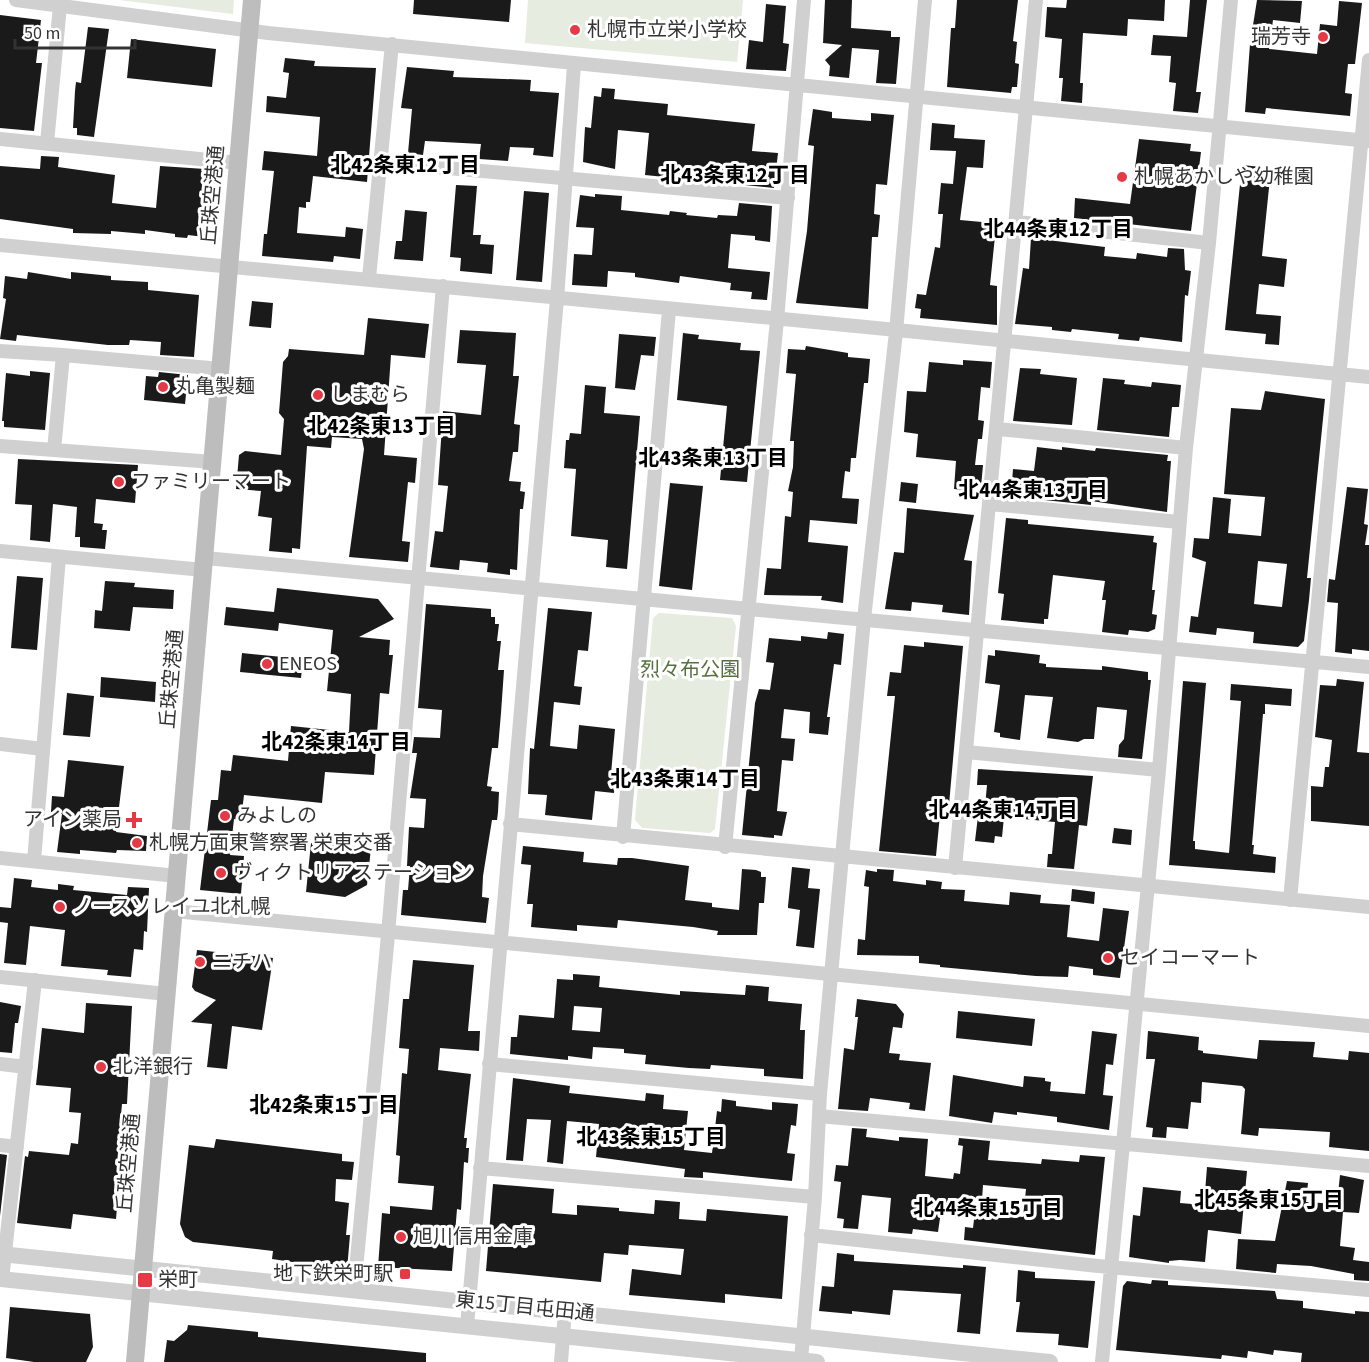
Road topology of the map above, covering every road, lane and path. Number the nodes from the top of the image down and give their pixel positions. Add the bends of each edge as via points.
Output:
1 (16, 0) edge
2 (252, 0) edge
3 (804, 0) edge
4 (925, 0) edge
5 (1036, 0) edge
6 (1231, 0) edge
7 (60, 6) junction
8 (250, 31) junction
9 (392, 44) junction
10 (1369, 60) edge
11 (574, 65) junction
12 (797, 86) junction
13 (917, 98) junction
14 (1026, 109) junction
15 (1220, 128) junction
16 (0, 139) edge
17 (1365, 141) edge
18 (47, 143) junction
19 (381, 162) junction
20 (238, 163) junction
21 (565, 179) junction
22 (788, 198) junction
23 (1017, 222) junction
24 (1209, 243) junction
25 (0, 245) edge
26 (230, 267) junction
27 (369, 278) junction
28 (443, 286) junction
29 (557, 299) junction
30 (669, 310) junction
31 (777, 320) junction
32 (896, 332) junction
33 (1006, 343) junction
34 (0, 351) edge
35 (63, 356) junction
36 (1195, 362) junction
37 (221, 369) junction
38 (1339, 374) junction
39 (1369, 377) edge
40 (998, 429) junction
41 (0, 446) edge
42 (1186, 448) junction
43 (54, 450) junction
44 (213, 462) junction
45 (990, 504) junction
46 (1179, 522) junction
47 (0, 551) edge
48 (59, 557) junction
49 (204, 564) junction
50 (416, 576) junction
51 (530, 587) junction
52 (644, 597) junction
53 (748, 608) junction
54 (864, 619) junction
55 (978, 629) junction
56 (1168, 649) junction
57 (1312, 661) junction
58 (1369, 667) edge
59 (0, 744) edge
60 (43, 749) junction
61 (966, 752) junction
62 (1159, 770) junction
63 (510, 824) junction
64 (623, 837) junction
65 (724, 847) junction
66 (0, 858) edge
67 (842, 858) junction
68 (34, 861) junction
69 (955, 868) junction
70 (177, 876) junction
71 (1147, 886) junction
72 (1290, 900) junction
73 (1369, 907) edge
74 (174, 911) junction
75 (388, 932) junction
76 (500, 944) junction
77 (831, 975) junction
78 (0, 977) edge
79 (35, 980) junction
80 (168, 994) junction
81 (1135, 1006) junction
82 (1369, 1026) edge
83 (0, 1064) edge
84 (489, 1064) junction
85 (26, 1067) junction
86 (820, 1094) junction
87 (819, 1116) junction
88 (1122, 1143) junction
89 (0, 1145) edge
90 (17, 1147) junction
91 (1369, 1166) edge
92 (480, 1168) junction
93 (815, 1197) junction
94 (811, 1235) junction
95 (2, 1255) edge
96 (1110, 1267) junction
97 (142, 1270) junction
98 (1, 1280) edge
99 (354, 1290) junction
100 (1369, 1290) edge
101 (140, 1295) junction
102 (469, 1301) junction
103 (565, 1311) junction
104 (467, 1326) junction
105 (563, 1336) junction
106 (804, 1336) junction
107 (809, 1361) edge
108 (135, 1362) edge
109 (561, 1362) edge
110 (1050, 1362) edge
111 (1102, 1362) edge

1 - 7 street
2 - 8 main road, 丘珠空港通
3 - 12 street
4 - 13 street
5 - 14 street
6 - 15 street
7 - 8 street
7 - 18 street
8 - 9 street
8 - 20 main road, 丘珠空港通
9 - 11 street
9 - 19 street
10 - 17 street
11 - 12 street
11 - 21 street
12 - 13 street
12 - 22 street
13 - 14 street
13 - 32 street
14 - 15 street
14 - 23 street
15 - 17 street
15 - 24 street
16 - 18 street
17 - 38 street
18 - 20 street
19 - 21 street
19 - 27 street
20 - 26 main road, 丘珠空港通
21 - 22 street
21 - 29 street
22 - 31 street
23 - 24 street
23 - 33 street
24 - 36 street
25 - 26 street
26 - 27 street
26 - 37 main road, 丘珠空港通
27 - 28 street
28 - 29 street
28 - 50 street
29 - 30 street
29 - 51 street
30 - 31 street
30 - 52 street
31 - 32 street
31 - 53 street
32 - 33 street
32 - 54 street
33 - 36 street
33 - 40 street
34 - 35 street
35 - 37 street
35 - 43 street
36 - 38 street
36 - 42 street
37 - 44 main road, 丘珠空港通
38 - 39 street
38 - 57 street
40 - 42 street
40 - 45 street
41 - 43 street
42 - 46 street
43 - 44 street
44 - 49 main road, 丘珠空港通
45 - 46 street
45 - 55 street
46 - 56 street
47 - 48 street
48 - 49 street
48 - 60 street
49 - 50 street
49 - 70 main road, 丘珠空港通
50 - 51 street
50 - 75 street
51 - 52 street
51 - 63 street
52 - 53 street
52 - 64 street
53 - 54 street
53 - 65 street
54 - 55 street
54 - 67 street
55 - 56 street
55 - 61 street
56 - 57 street
56 - 62 street
57 - 58 street
57 - 72 street
59 - 60 street
60 - 68 street
61 - 62 street
61 - 69 street
62 - 71 street
63 - 64 street
63 - 76 street
64 - 65 street
65 - 67 street
66 - 68 street
67 - 69 street
67 - 77 street
68 - 70 street
69 - 71 street
70 - 74 main road, 丘珠空港通
71 - 72 street
71 - 81 street
72 - 73 street
74 - 75 street
74 - 80 main road, 丘珠空港通
75 - 76 street
75 - 99 street
76 - 77 street
76 - 84 street
77 - 81 street
77 - 86 street
78 - 79 street
79 - 80 street
79 - 85 street
80 - 97 main road, 丘珠空港通
81 - 82 street
81 - 88 street
83 - 85 street
84 - 86 street
84 - 92 street
85 - 90 street
86 - 87 street
87 - 88 street
87 - 93 street
88 - 91 street
88 - 96 street
89 - 90 street
90 - 95 street
92 - 93 street
92 - 102 street
93 - 94 street
94 - 96 street
94 - 106 street
95 - 97 street, 東15丁目屯田通
95 - 98 street
96 - 100 street
96 - 111 street
97 - 99 street, 東15丁目屯田通
97 - 101 main road, 丘珠空港通
98 - 101 street, 東15丁目屯田通
99 - 102 street, 東15丁目屯田通
101 - 104 street, 東15丁目屯田通
101 - 108 main road, 丘珠空港通
102 - 103 street, 東15丁目屯田通
102 - 104 street
103 - 105 street
103 - 106 street, 東15丁目屯田通
104 - 105 street, 東15丁目屯田通
105 - 107 street, 東15丁目屯田通
105 - 109 street
106 - 107 street
106 - 110 street, 東15丁目屯田通

